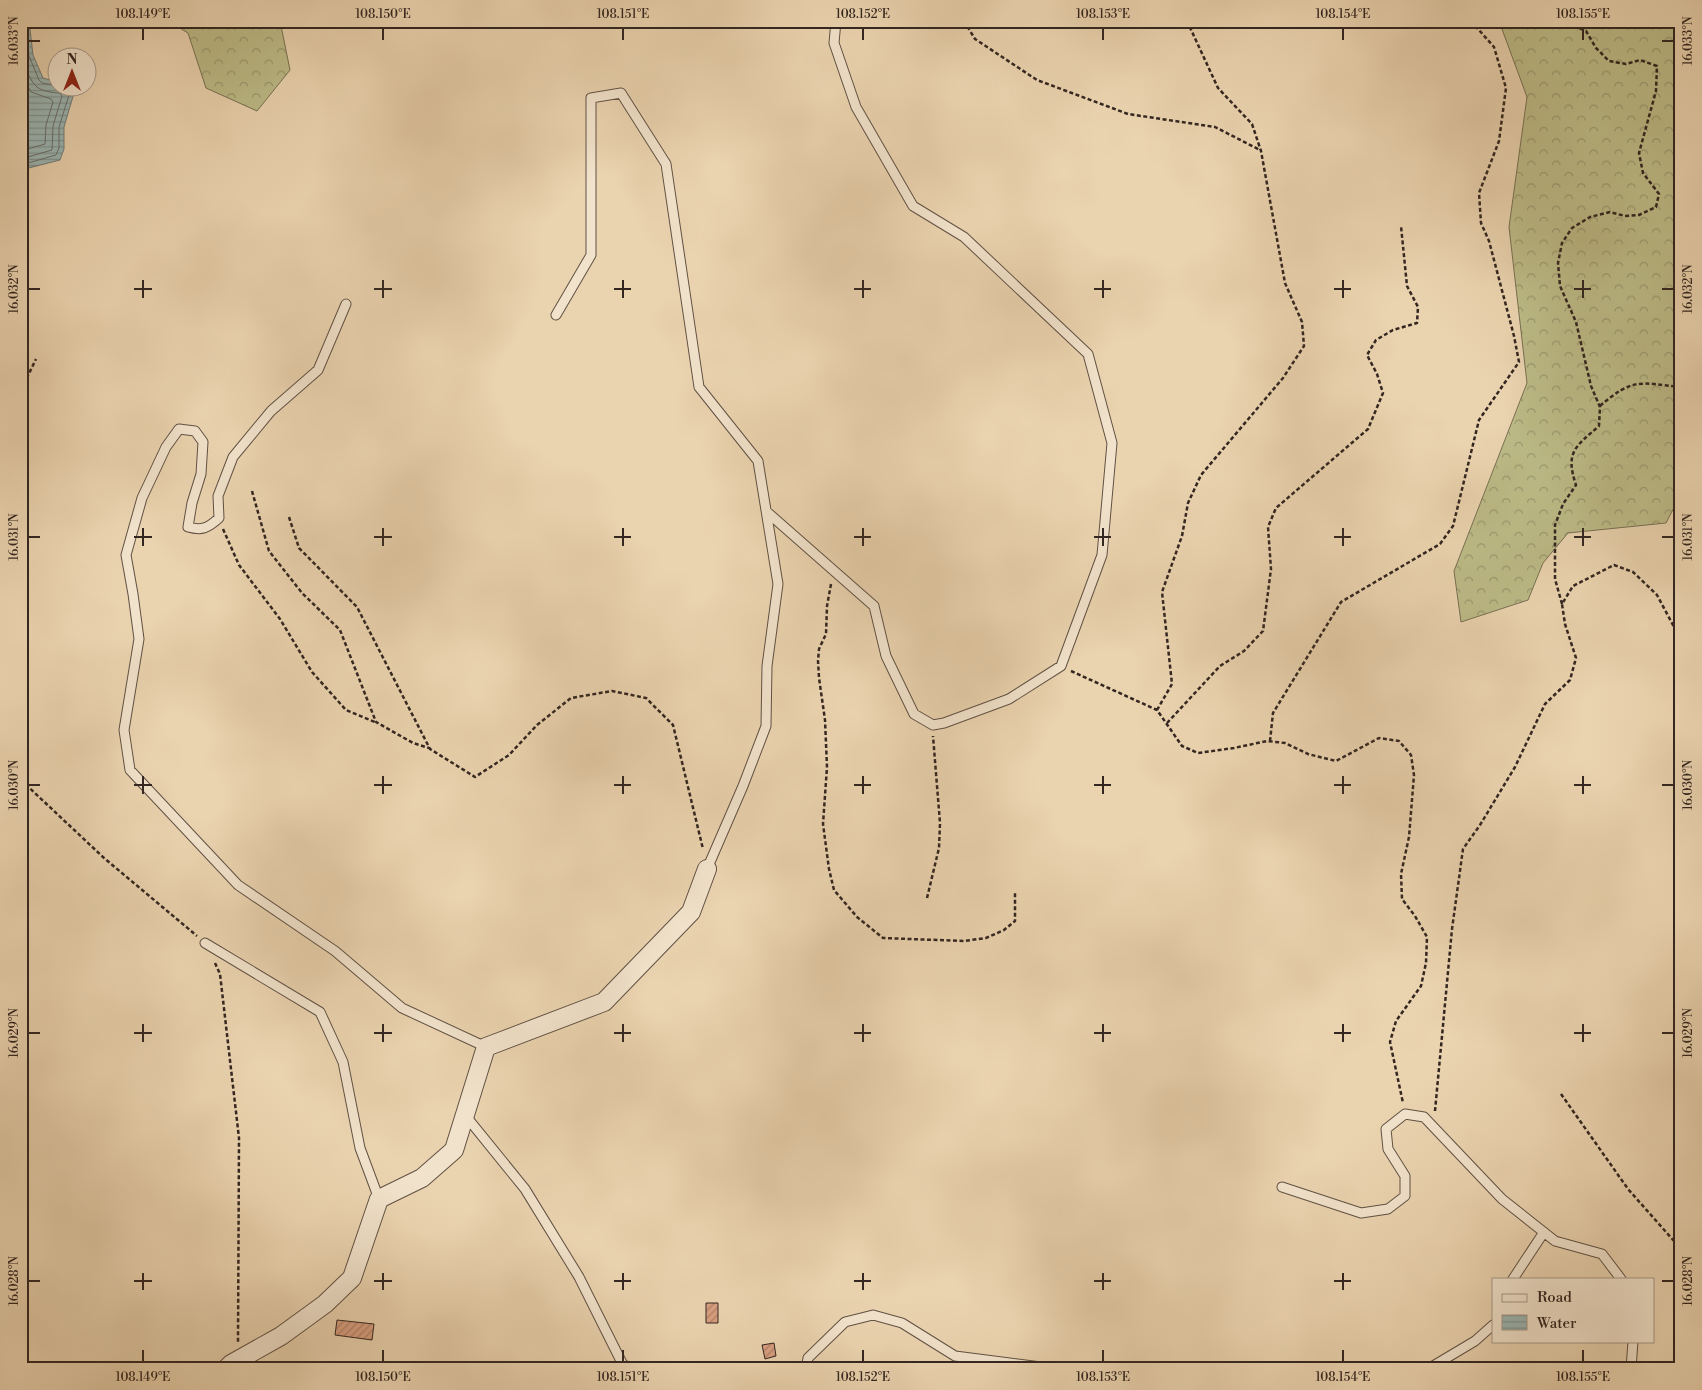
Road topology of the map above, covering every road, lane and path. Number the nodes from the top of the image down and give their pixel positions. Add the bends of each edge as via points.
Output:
1 (836, 21) edge
2 (964, 21) edge
3 (1187, 21) edge
4 (1471, 21) edge
5 (1569, 21) edge
6 (1261, 151) junction
7 (1401, 226) dead end
8 (346, 304) dead end
9 (556, 315) dead end
10 (36, 359) dead end
11 (1681, 387) edge
12 (21, 390) edge
13 (1600, 407) junction
14 (252, 490) dead end
15 (766, 511) junction
16 (289, 517) dead end
17 (219, 518) junction
18 (834, 570) junction
19 (1562, 604) junction
20 (1681, 640) edge
21 (1061, 666) junction
22 (1157, 710) junction
23 (376, 722) junction
24 (1167, 723) junction
25 (932, 725) junction
26 (1270, 741) junction
27 (430, 749) junction
28 (21, 780) edge
29 (707, 869) junction
30 (1015, 892) dead end
31 (927, 898) dead end
32 (205, 943) junction
33 (486, 1047) junction
34 (1561, 1094) dead end
35 (1405, 1114) junction
36 (465, 1115) junction
37 (1434, 1127) junction
38 (1282, 1186) dead end
39 (379, 1199) junction
40 (1544, 1232) junction
41 (1681, 1249) edge
42 (1514, 1278) edge
43 (1620, 1278) edge
44 (1492, 1326) edge
45 (1633, 1342) edge
46 (1681, 1362) edge
47 (232, 1364) edge
48 (628, 1369) edge
49 (806, 1369) edge
50 (1057, 1369) edge
51 (1428, 1369) edge
52 (1631, 1369) edge
53 (1676, 1369) edge

1 - 21 lane via 834,43 856,107 913,206 964,237 1088,354 1112,443 1102,554
2 - 6 path via 975,39 1037,80 1128,114 1215,127
3 - 6 path via 1218,88 1252,124
4 - 26 path via 1494,47 1506,88 1499,141 1479,193 1481,222 1489,241 1518,362 1479,420 1453,526 1440,544 1341,602 1273,713
5 - 13 path via 1586,31 1609,61 1626,64 1640,60 1657,66 1656,91 1639,153 1643,173 1659,194 1656,207 1640,215 1610,212 1590,217 1572,228 1562,243 1558,263 1560,286 1576,322 1591,386
6 - 22 path via 1285,283 1302,322 1304,346 1283,378 1201,475 1188,503 1182,536 1162,592 1172,684
7 - 24 path via 1407,286 1418,307 1417,323 1393,330 1376,340 1367,355 1383,393 1368,429 1276,508 1268,527 1271,569 1263,631 1244,651 1220,666
8 - 17 lane via 318,370 271,411 233,457 218,496
9 - 15 lane via 591,255 591,98 621,93 666,164 699,387 758,461
10 - 12 path
11 - 13 path via 1631,384 1616,392
13 - 19 path via 1599,426 1576,446 1570,467 1576,485 1554,525 1554,579
14 - 23 path via 269,551 302,594 340,630
15 - 18 lane
15 - 29 lane via 778,584 767,666 766,726
16 - 27 path via 299,548 357,607
17 - 23 path via 239,566 280,618 312,672 346,710
17 - 33 lane via 199,530 188,527 201,474 202,442 195,431 178,429 142,498 126,555 139,639 124,730 130,770 238,885 336,950 402,1008
18 - 25 lane via 874,606 886,656 914,714
18 - 30 path via 826,634 818,661 827,767 823,824 834,890 857,917 883,938 964,941 986,938 1015,921
19 - 20 path via 1572,586 1614,566 1632,572 1658,595
19 - 37 path via 1576,658 1570,680 1545,704 1515,767 1463,849 1452,929
21 - 22 path
21 - 25 lane via 1009,699
22 - 24 path
23 - 27 path
24 - 26 path via 1182,746 1198,753
25 - 31 path via 940,823 939,848
26 - 35 path via 1336,761 1379,738 1399,741 1411,755 1414,775 1409,837 1401,874 1402,899 1427,937 1421,986 1396,1021 1390,1042
27 - 29 path via 475,777 509,755 537,724 571,698 612,691 646,698 673,724
28 - 32 path via 104,858
29 - 33 street via 691,912 604,1002
32 - 39 lane via 320,1012 343,1062 360,1148
32 - 47 path via 220,974 239,1138
33 - 36 street
34 - 41 path via 1628,1188
35 - 37 lane via 1424,1117
35 - 38 lane via 1386,1130 1388,1149 1405,1176 1404,1196 1388,1209 1361,1213
36 - 39 street via 454,1150 422,1178
36 - 48 lane via 525,1189 579,1277
37 - 40 lane via 1502,1199
39 - 47 street via 352,1278 325,1304 282,1336
40 - 42 lane
40 - 43 lane via 1555,1241 1602,1254
44 - 51 lane via 1475,1341
45 - 52 lane
46 - 53 path
49 - 50 lane via 808,1358 845,1322 874,1315 902,1323 955,1356

